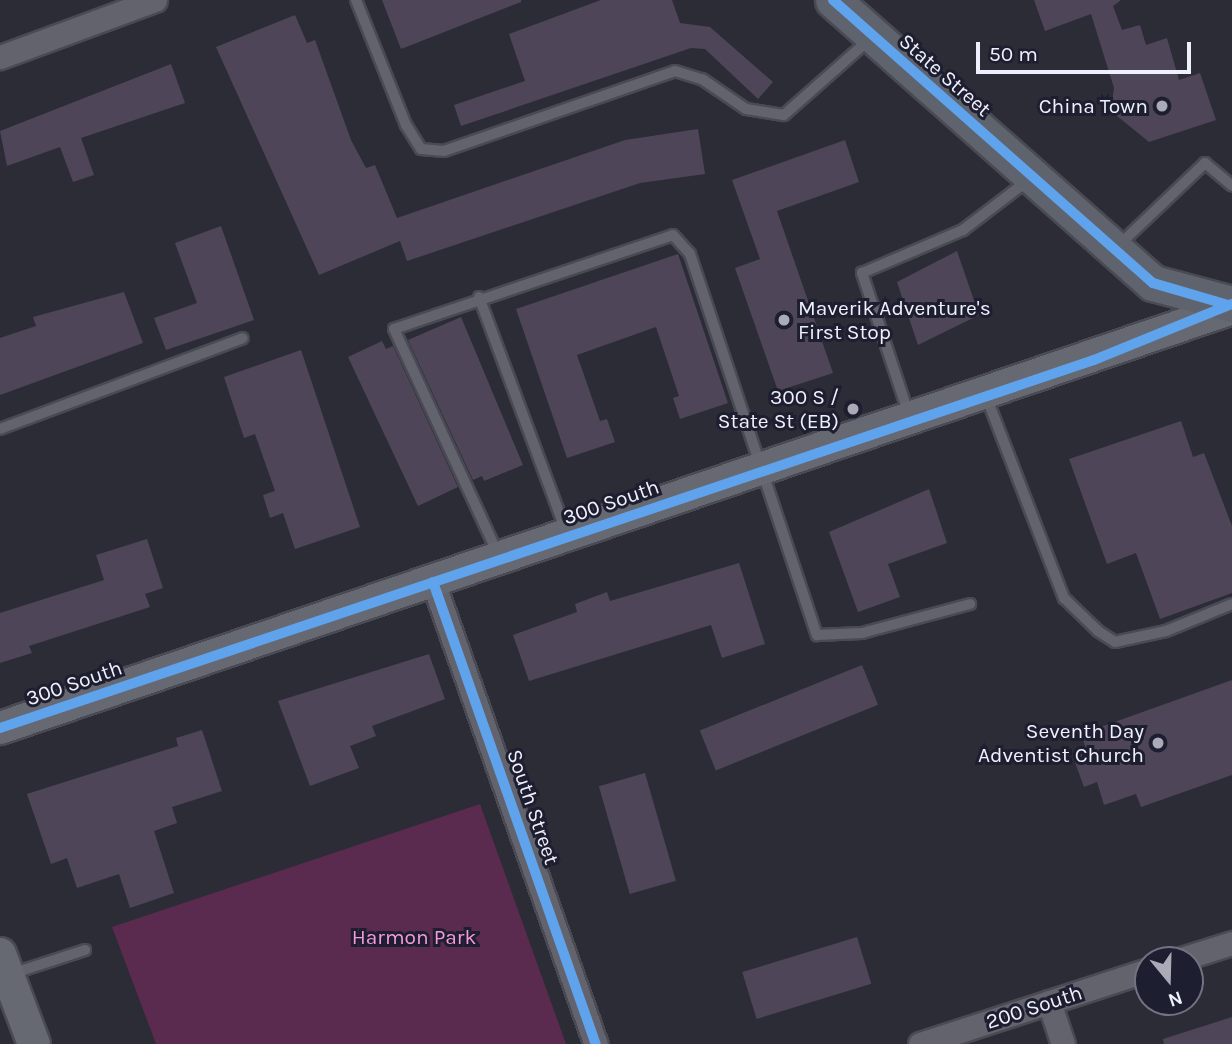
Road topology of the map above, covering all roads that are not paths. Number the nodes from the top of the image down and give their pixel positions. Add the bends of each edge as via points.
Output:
1 (156, 0) edge
2 (356, 0) edge
3 (833, 0) edge
4 (872, 37) junction
5 (0, 57) edge
6 (1032, 177) junction
7 (1232, 186) edge
8 (1115, 249) junction
9 (479, 297) junction
10 (1231, 306) edge
11 (243, 338) dead end
12 (986, 396) junction
13 (911, 421) junction
14 (0, 429) edge
15 (766, 470) junction
16 (568, 537) junction
17 (501, 559) junction
18 (433, 582) junction
19 (970, 604) dead end
20 (1232, 604) edge
21 (0, 728) edge
22 (1232, 943) edge
23 (85, 950) dead end
24 (1204, 952) edge
25 (4, 965) edge
26 (1134, 975) edge
27 (1049, 1002) junction
28 (34, 1044) edge
29 (596, 1044) edge
30 (920, 1044) edge
31 (1063, 1044) edge

1 - 5 street
2 - 4 lane via 406,124 421,149 444,151 675,71 702,79 746,109 784,115
3 - 4 main road, State Street
4 - 6 main road, State Street
6 - 8 main road, State Street
6 - 13 lane via 963,230 862,273
7 - 8 lane via 1205,163
8 - 10 main road, State Street via 1153,283
9 - 15 lane via 673,235 690,254
9 - 16 lane
9 - 17 lane via 394,329
10 - 12 street, 300 South
11 - 14 lane
12 - 13 street, 300 South
12 - 20 lane via 1064,598 1098,631 1115,642 1166,631
13 - 15 street, 300 South
15 - 16 street, 300 South
15 - 19 lane via 817,635 862,633
16 - 17 street, 300 South
17 - 18 street, 300 South
18 - 21 street, 300 South
18 - 29 street, South Street
22 - 24 street
23 - 25 lane
25 - 28 street
26 - 27 street, 200 South
27 - 30 street, 200 South
27 - 31 street

